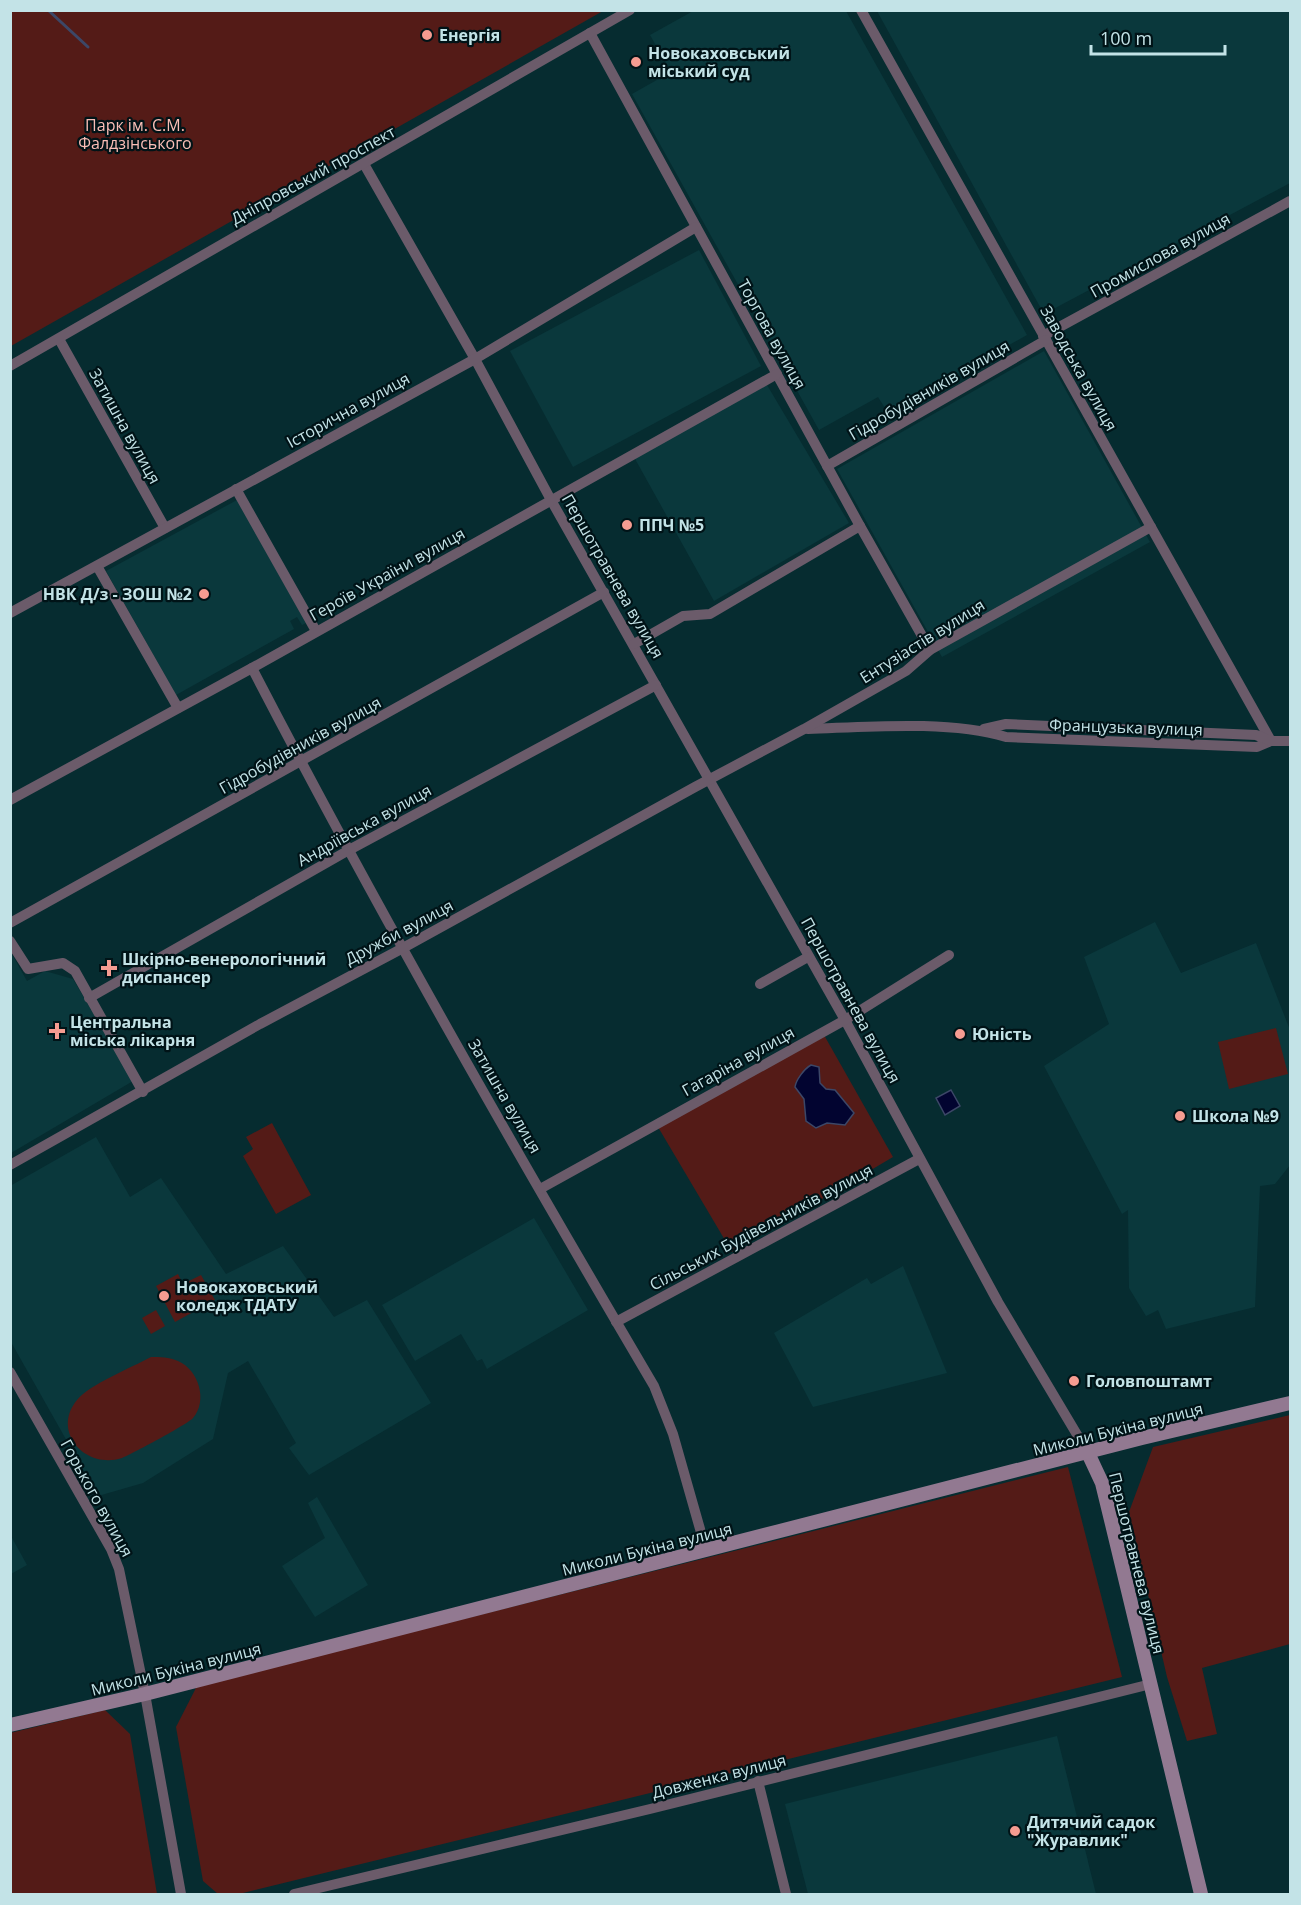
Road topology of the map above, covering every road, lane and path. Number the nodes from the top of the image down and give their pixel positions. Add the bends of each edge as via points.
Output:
1 (630, 10) edge
2 (861, 10) edge
3 (590, 33) junction
4 (364, 164) junction
5 (1290, 201) edge
6 (696, 227) junction
7 (1045, 338) junction
8 (59, 339) junction
9 (475, 358) junction
10 (10, 366) edge
11 (777, 374) junction
12 (827, 466) junction
13 (236, 489) junction
14 (551, 500) junction
15 (860, 526) junction
16 (1151, 527) junction
17 (165, 528) junction
18 (97, 566) junction
19 (604, 592) junction
20 (10, 613) edge
21 (316, 631) junction
22 (634, 644) junction
23 (930, 650) junction
24 (252, 668) junction
25 (656, 685) junction
26 (178, 708) junction
27 (804, 729) junction
28 (1271, 741) junction
29 (1290, 741) edge
30 (301, 762) junction
31 (709, 780) junction
32 (10, 800) edge
33 (349, 850) junction
34 (10, 924) edge
35 (10, 940) edge
36 (404, 948) junction
37 (949, 955) dead end
38 (808, 957) junction
39 (760, 984) dead end
40 (89, 998) junction
41 (845, 1020) junction
42 (143, 1092) junction
43 (920, 1160) junction
44 (10, 1165) edge
45 (540, 1189) junction
46 (616, 1322) junction
47 (10, 1372) edge
48 (1290, 1403) edge
49 (1088, 1453) junction
50 (706, 1550) junction
51 (1151, 1684) junction
52 (145, 1694) junction
53 (10, 1725) edge
54 (758, 1781) junction
55 (181, 1894) edge
56 (294, 1894) edge
57 (786, 1894) edge
58 (1201, 1894) edge

1 - 3 street, Дніпровський проспект
2 - 7 street, Заводська вулиця
3 - 4 street, Дніпровський проспект
3 - 6 street, Торгова вулиця
4 - 8 street, Дніпровський проспект
4 - 9 street, Першотравнева вулиця
5 - 7 street, Промислова вулиця
6 - 9 street, Історична вулиця
6 - 11 street, Торгова вулиця
7 - 12 street, Гідробудівників вулиця
7 - 16 street, Заводська вулиця
8 - 10 street, Дніпровський проспект
8 - 17 street, Затишна вулиця
9 - 13 street, Історична вулиця
9 - 14 street, Першотравнева вулиця
11 - 12 street, Торгова вулиця
11 - 14 street, Героїв України вулиця
12 - 15 street, Торгова вулиця
13 - 17 street, Історична вулиця
13 - 21 street
14 - 19 street, Першотравнева вулиця
14 - 21 street, Героїв України вулиця
15 - 22 street via 710,614 683,616
15 - 23 street, Торгова вулиця
16 - 23 street, Ентузіастів вулиця
16 - 28 street, Заводська вулиця
17 - 18 street, Історична вулиця
18 - 20 street, Історична вулиця
18 - 26 street
19 - 22 street, Першотравнева вулиця
19 - 30 street, Гідробудівників вулиця
21 - 24 street, Героїв України вулиця
22 - 25 street, Першотравнева вулиця
23 - 27 street, Ентузіастів вулиця via 906,671
24 - 26 street, Героїв України вулиця
24 - 30 street, Затишна вулиця
25 - 31 street, Першотравнева вулиця
25 - 33 street, Андріївська вулиця
26 - 32 street, Героїв України вулиця
27 - 28 street, Французька вулиця via 981,729 1006,736 1257,747
27 - 31 street, Ентузіастів вулиця
28 - 29 street, Французька вулиця
30 - 33 street, Затишна вулиця
30 - 34 street, Гідробудівників вулиця
31 - 36 street, Дружби вулиця
31 - 38 street, Першотравнева вулиця
33 - 36 street, Затишна вулиця
33 - 40 street, Андріївська вулиця
35 - 40 street via 28,969 63,963 75,971
36 - 42 street, Дружби вулиця via 260,1024
36 - 45 street, Затишна вулиця
37 - 41 street, Гагаріна вулиця
38 - 39 street
38 - 41 street, Першотравнева вулиця
40 - 42 street
41 - 43 street, Першотравнева вулиця
41 - 45 street, Гагаріна вулиця
42 - 44 street, Дружби вулиця
43 - 46 street, Сільських Будівельників вулиця
43 - 49 street, Першотравнева вулиця
45 - 46 street, Затишна вулиця
46 - 50 street, Затишна вулиця via 654,1386 673,1434
47 - 52 street, Горького вулиця via 111,1549 119,1569
48 - 49 street, Миколи Букіна вулиця
49 - 50 street, Миколи Букіна вулиця
49 - 51 street, Першотравнева вулиця via 1102,1483
50 - 52 street, Миколи Букіна вулиця
51 - 54 street, Довженка вулиця
51 - 58 street, Першотравнева вулиця
52 - 53 street, Миколи Букіна вулиця
52 - 55 street, Горького вулиця
54 - 56 street, Довженка вулиця
54 - 57 street

